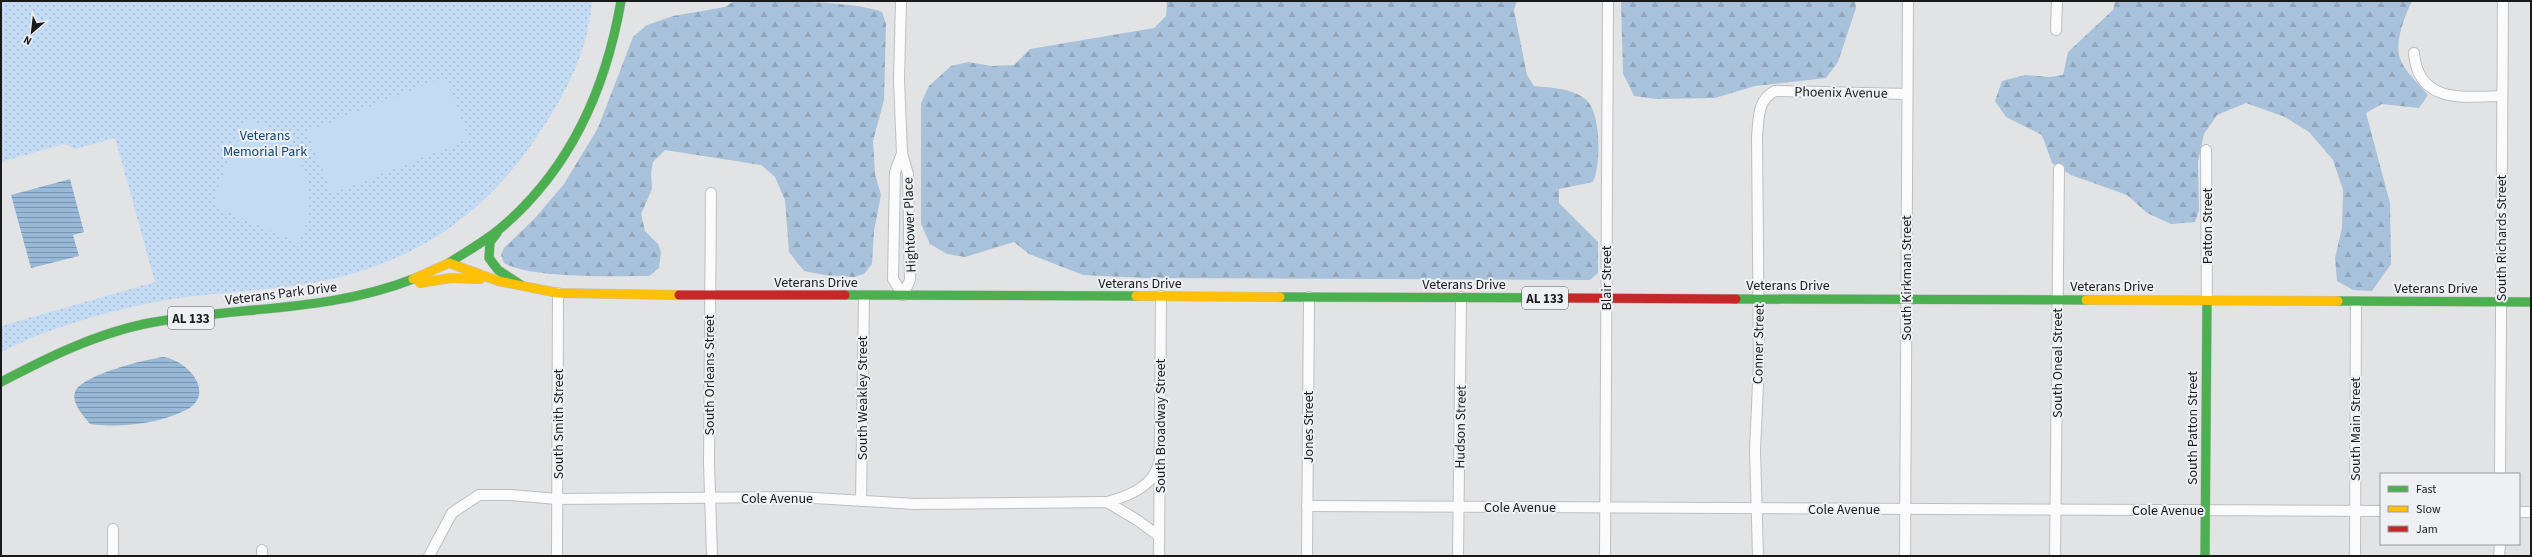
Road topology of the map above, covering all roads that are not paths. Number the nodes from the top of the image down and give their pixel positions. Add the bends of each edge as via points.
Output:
1 (621, 1) edge
2 (901, 1) edge
3 (1608, 1) edge
4 (1908, 1) edge
5 (2057, 1) edge
6 (2503, 1) edge
7 (2056, 30) dead end
8 (2414, 53) dead end
9 (1775, 90) joint
10 (1907, 94) junction
11 (2502, 96) junction
12 (2206, 150) dead end
13 (902, 153) junction
14 (2059, 169) dead end
15 (711, 193) dead end
16 (502, 227) junction
17 (450, 263) junction
18 (498, 281) junction
19 (392, 288) junction
20 (524, 288) junction
21 (558, 293) junction
22 (903, 295) junction
23 (710, 296) junction
24 (864, 296) junction
25 (1161, 296) junction
26 (1309, 297) junction
27 (1461, 297) junction
28 (1606, 299) junction
29 (1906, 299) junction
30 (1759, 300) junction
31 (2057, 300) junction
32 (2207, 301) junction
33 (2356, 302) junction
34 (2501, 302) junction
35 (2531, 302) edge
36 (1, 382) edge
37 (1160, 457) junction
38 (2500, 473) edge
39 (709, 498) junction
40 (557, 499) junction
41 (861, 501) junction
42 (1106, 502) junction
43 (1307, 506) junction
44 (1459, 507) junction
45 (1605, 508) junction
46 (1758, 508) junction
47 (1905, 509) junction
48 (2056, 510) junction
49 (2205, 510) junction
50 (2355, 511) junction
51 (2380, 511) edge
52 (2520, 512) edge
53 (2531, 512) edge
54 (113, 529) dead end
55 (1159, 536) junction
56 (2500, 545) edge
57 (113, 556) edge
58 (429, 556) edge
59 (557, 556) edge
60 (712, 556) edge
61 (1159, 556) edge
62 (1307, 556) edge
63 (1458, 556) edge
64 (1604, 556) edge
65 (1758, 556) edge
66 (1905, 556) edge
67 (2055, 556) edge
68 (2204, 556) edge
69 (2354, 556) edge
70 (2500, 556) edge

1 - 16 main road via 607,66 581,129 550,176
2 - 13 street, Hightower Place via 899,80
3 - 28 street, Blair Street
4 - 10 street, South Kirkman Street
5 - 7 street
6 - 11 street, South Richards Street
8 - 11 street via 2419,75 2434,91 2456,97
9 - 10 street, Phoenix Avenue
9 - 30 street, Conner Street via 1765,95 1760,104 1757,136
10 - 29 street, South Kirkman Street
11 - 34 street, South Richards Street
12 - 32 street, Patton Street
13 - 22 street, Hightower Place via 908,174 910,280
13 - 22 street, Hightower Place via 895,172 893,280
14 - 31 street, South Oneal Street
15 - 23 street, South Orleans Street
16 - 17 main road, Veterans Park Drive
16 - 20 main road via 489,244 489,260 493,267
17 - 18 main road, Veterans Drive / AL 133
17 - 19 main road, Veterans Park Drive / AL 133 via 421,278
18 - 19 main road via 451,278
18 - 20 main road, Veterans Drive / AL 133
19 - 36 main road, Veterans Park Drive / AL 133 via 298,307 146,324 63,350
20 - 21 main road, Veterans Drive / AL 133
21 - 23 main road, Veterans Drive / AL 133
21 - 40 street, South Smith Street
22 - 24 main road, Veterans Drive / AL 133
22 - 25 main road, Veterans Drive / AL 133
23 - 24 main road, Veterans Drive / AL 133
23 - 39 street, South Orleans Street
24 - 41 street, South Weakley Street
25 - 26 main road, Veterans Drive / AL 133
25 - 37 street, South Broadway Street
26 - 27 main road, Veterans Drive / AL 133
26 - 43 street, Jones Street
27 - 28 main road, Veterans Drive / AL 133
27 - 44 street, Hudson Street
28 - 30 main road, Veterans Drive / AL 133
28 - 45 street, Blair Street
29 - 30 main road, Veterans Drive / AL 133
29 - 31 main road, Veterans Drive / AL 133
29 - 47 street, South Kirkman Street
30 - 46 street, Conner Street via 1755,450
31 - 32 main road, Veterans Drive / AL 133
31 - 48 street, South Oneal Street
32 - 33 main road, Veterans Drive / AL 133
32 - 49 main road, South Patton Street
33 - 34 main road, Veterans Drive / AL 133
33 - 50 street, South Main Street
34 - 35 main road, Veterans Drive / AL 133
34 - 38 street, South Richards Street
37 - 42 street, Cole Avenue via 1156,472 1141,487 1122,498
37 - 55 street, South Broadway Street
39 - 40 street, Cole Avenue
39 - 41 street, Cole Avenue via 797,497
39 - 60 street, South Orleans Street
40 - 58 street, Cole Avenue via 511,495 478,496 452,513
40 - 59 street, South Smith Street
41 - 42 street, Cole Avenue via 915,504
42 - 55 street, Cole Avenue via 1138,520
43 - 44 street, Cole Avenue
43 - 62 street, Jones Street
44 - 45 street, Cole Avenue
44 - 63 street, Hudson Street
45 - 46 street, Cole Avenue
45 - 64 street, Blair Street
46 - 47 street, Cole Avenue
46 - 65 street, Conner Street
47 - 48 street, Cole Avenue
47 - 66 street, South Kirkman Street
48 - 49 street, Cole Avenue
48 - 67 street, South Oneal Street
49 - 50 street, Cole Avenue
49 - 68 main road, South Patton Street
50 - 51 street, Cole Avenue
50 - 69 street, South Main Street
52 - 53 street
54 - 57 street
55 - 61 street, South Broadway Street
56 - 70 street

